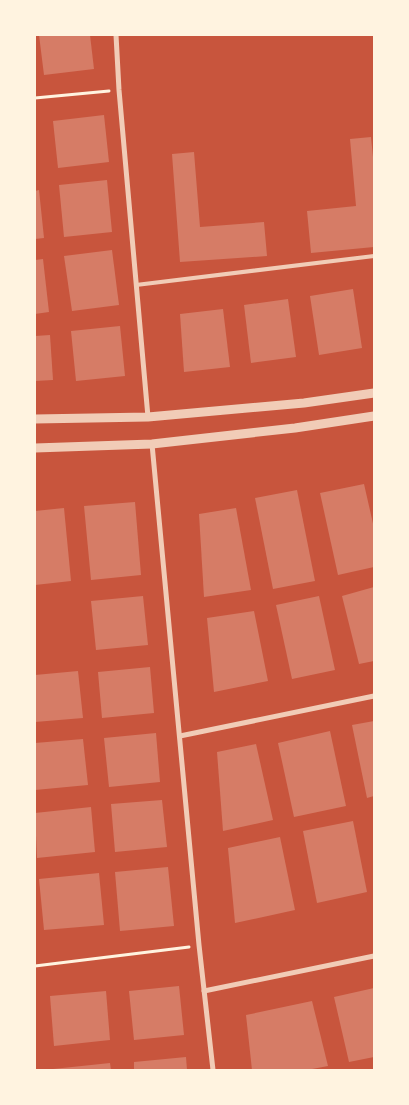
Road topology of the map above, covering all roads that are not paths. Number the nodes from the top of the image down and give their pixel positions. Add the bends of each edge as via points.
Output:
1 (116, 35) edge
2 (374, 256) edge
3 (136, 284) junction
4 (374, 393) edge
5 (374, 416) edge
6 (148, 417) junction
7 (35, 419) edge
8 (152, 444) junction
9 (35, 448) edge
10 (374, 696) edge
11 (180, 736) junction
12 (374, 956) edge
13 (204, 991) junction
14 (214, 1070) edge

1 - 3 street
2 - 3 lane
3 - 6 street
4 - 6 street via 304,403
5 - 8 street
6 - 7 street
8 - 9 street
8 - 11 street
10 - 11 street
11 - 13 street
12 - 13 street
13 - 14 street

